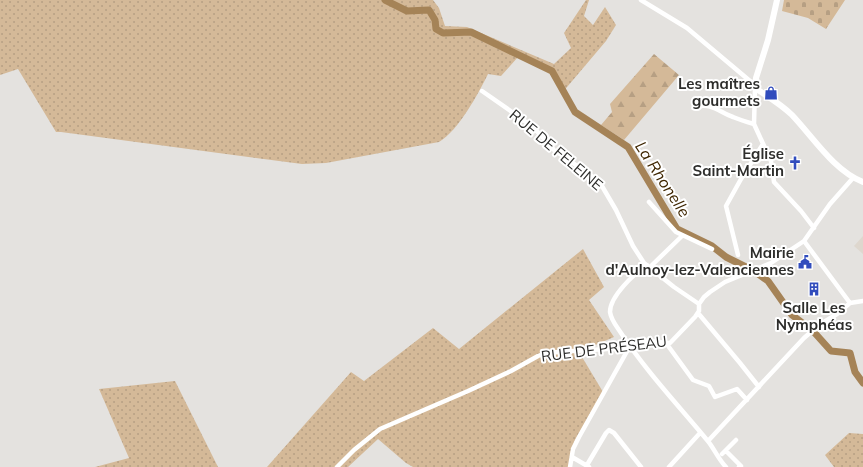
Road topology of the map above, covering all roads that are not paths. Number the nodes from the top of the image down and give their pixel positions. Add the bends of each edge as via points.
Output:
1 (641, 0) edge
2 (777, 0) edge
3 (755, 85) junction
4 (482, 91) dead end
5 (697, 107) dead end
6 (754, 124) junction
7 (763, 144) junction
8 (853, 178) junction
9 (863, 182) edge
10 (649, 202) dead end
11 (814, 228) junction
12 (682, 236) junction
13 (804, 241) junction
14 (712, 249) dead end
15 (738, 254) dead end
16 (648, 266) junction
17 (863, 301) edge
18 (850, 303) junction
19 (699, 304) junction
20 (698, 313) junction
21 (666, 344) junction
22 (630, 346) junction
23 (759, 387) junction
24 (715, 397) junction
25 (747, 400) junction
26 (713, 402) dead end
27 (700, 433) junction
28 (736, 440) dead end
29 (708, 441) junction
30 (572, 457) junction
31 (588, 466) edge
32 (338, 467) edge
33 (570, 467) edge
34 (641, 467) edge
35 (669, 467) edge
36 (726, 467) edge
37 (739, 467) edge

1 - 3 street via 687,28
2 - 3 street
3 - 6 street
3 - 8 street via 787,110
4 - 16 street, RUE DE FELEINE via 535,129 556,152 599,181 633,246
5 - 6 street via 711,107
6 - 7 street
7 - 11 street via 771,161 775,183
7 - 15 street via 726,207
8 - 9 street
8 - 11 street
10 - 12 street
11 - 13 street
12 - 14 street
12 - 16 street
13 - 18 street
13 - 19 street via 780,258 720,285
16 - 19 street, RUE DE FELEINE
16 - 22 street via 636,273 618,293 611,308 613,320
17 - 18 street
18 - 23 street via 809,334
19 - 20 street
20 - 21 street, RUE DE PRÉSEAU via 671,342
20 - 23 street
21 - 22 street, RUE DE PRÉSEAU via 640,341
21 - 24 street via 693,380 707,385
22 - 27 street
22 - 30 street via 573,448
22 - 32 street, RUE DE PRÉSEAU via 546,353 538,356 468,391 380,428
23 - 25 street
24 - 25 street via 737,389
24 - 26 street
25 - 29 street
27 - 29 street
27 - 35 street
28 - 37 street via 724,453
29 - 36 street
30 - 31 street
30 - 33 street
31 - 34 street via 609,430

